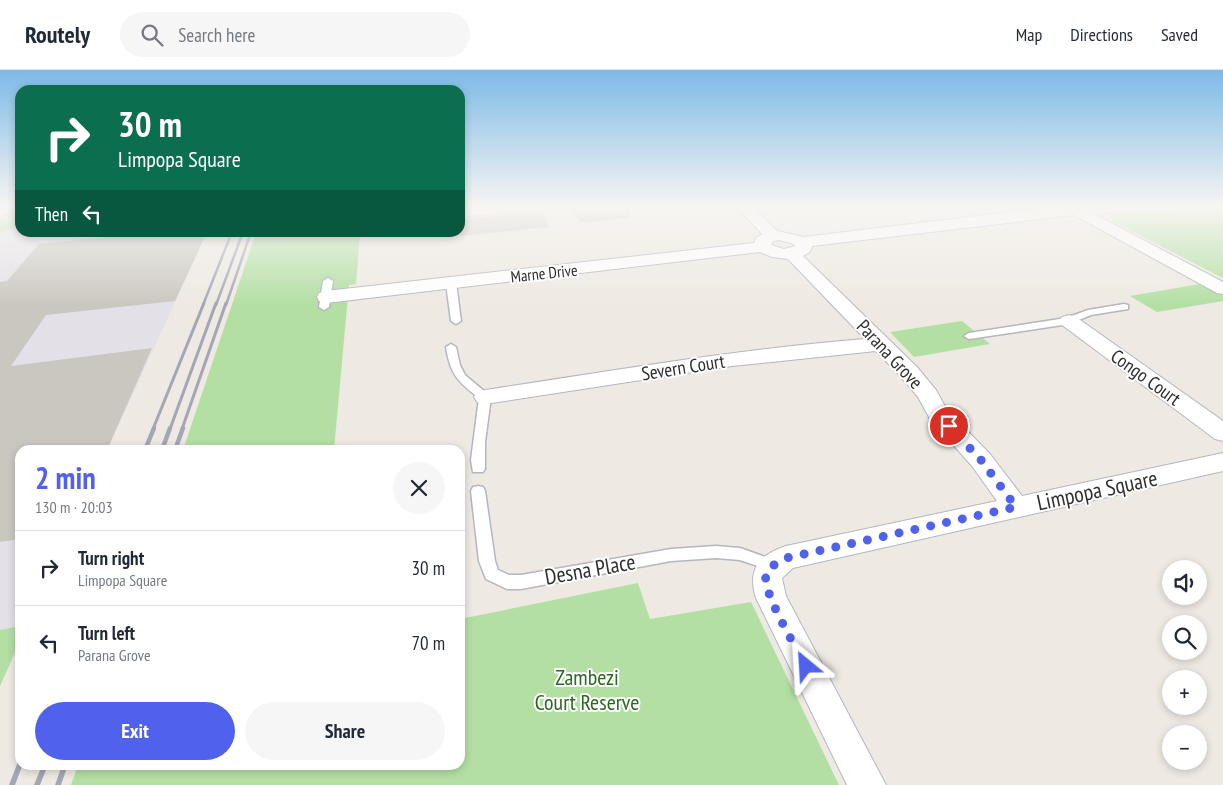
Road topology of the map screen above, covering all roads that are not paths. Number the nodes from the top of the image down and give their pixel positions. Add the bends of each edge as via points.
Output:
1 (774, 239) edge
2 (789, 239) edge
3 (860, 239) edge
4 (1131, 239) edge
5 (768, 241) joint
6 (797, 248) junction
7 (452, 283) junction
8 (1223, 289) edge
9 (326, 295) dead end
10 (1124, 307) dead end
11 (456, 321) dead end
12 (1069, 321) junction
13 (969, 336) dead end
14 (881, 344) junction
15 (451, 347) dead end
16 (485, 397) junction
17 (1223, 433) edge
18 (1223, 462) edge
19 (478, 470) dead end
20 (478, 491) dead end
21 (1016, 507) junction
22 (772, 565) junction
23 (867, 785) edge

1 - 5 street, Marne Drive
2 - 6 street, Marne Drive
3 - 6 street
4 - 8 street
5 - 7 street, Marne Drive
6 - 14 street, Parana Grove
7 - 9 street, Marne Drive
7 - 11 lane
10 - 12 lane via 1088,312
12 - 13 lane
12 - 17 street, Congo Court
14 - 16 street, Severn Court via 736,358
14 - 21 street, Parana Grove via 909,372 928,395 938,414 981,460
15 - 16 lane via 454,366 460,377
16 - 19 lane via 476,451
18 - 21 street, Limpopa Square
20 - 22 lane, Desna Place via 486,561 492,574 507,582 671,555 716,552 740,554
21 - 22 street, Limpopa Square via 786,558
22 - 23 street via 766,574 771,598

